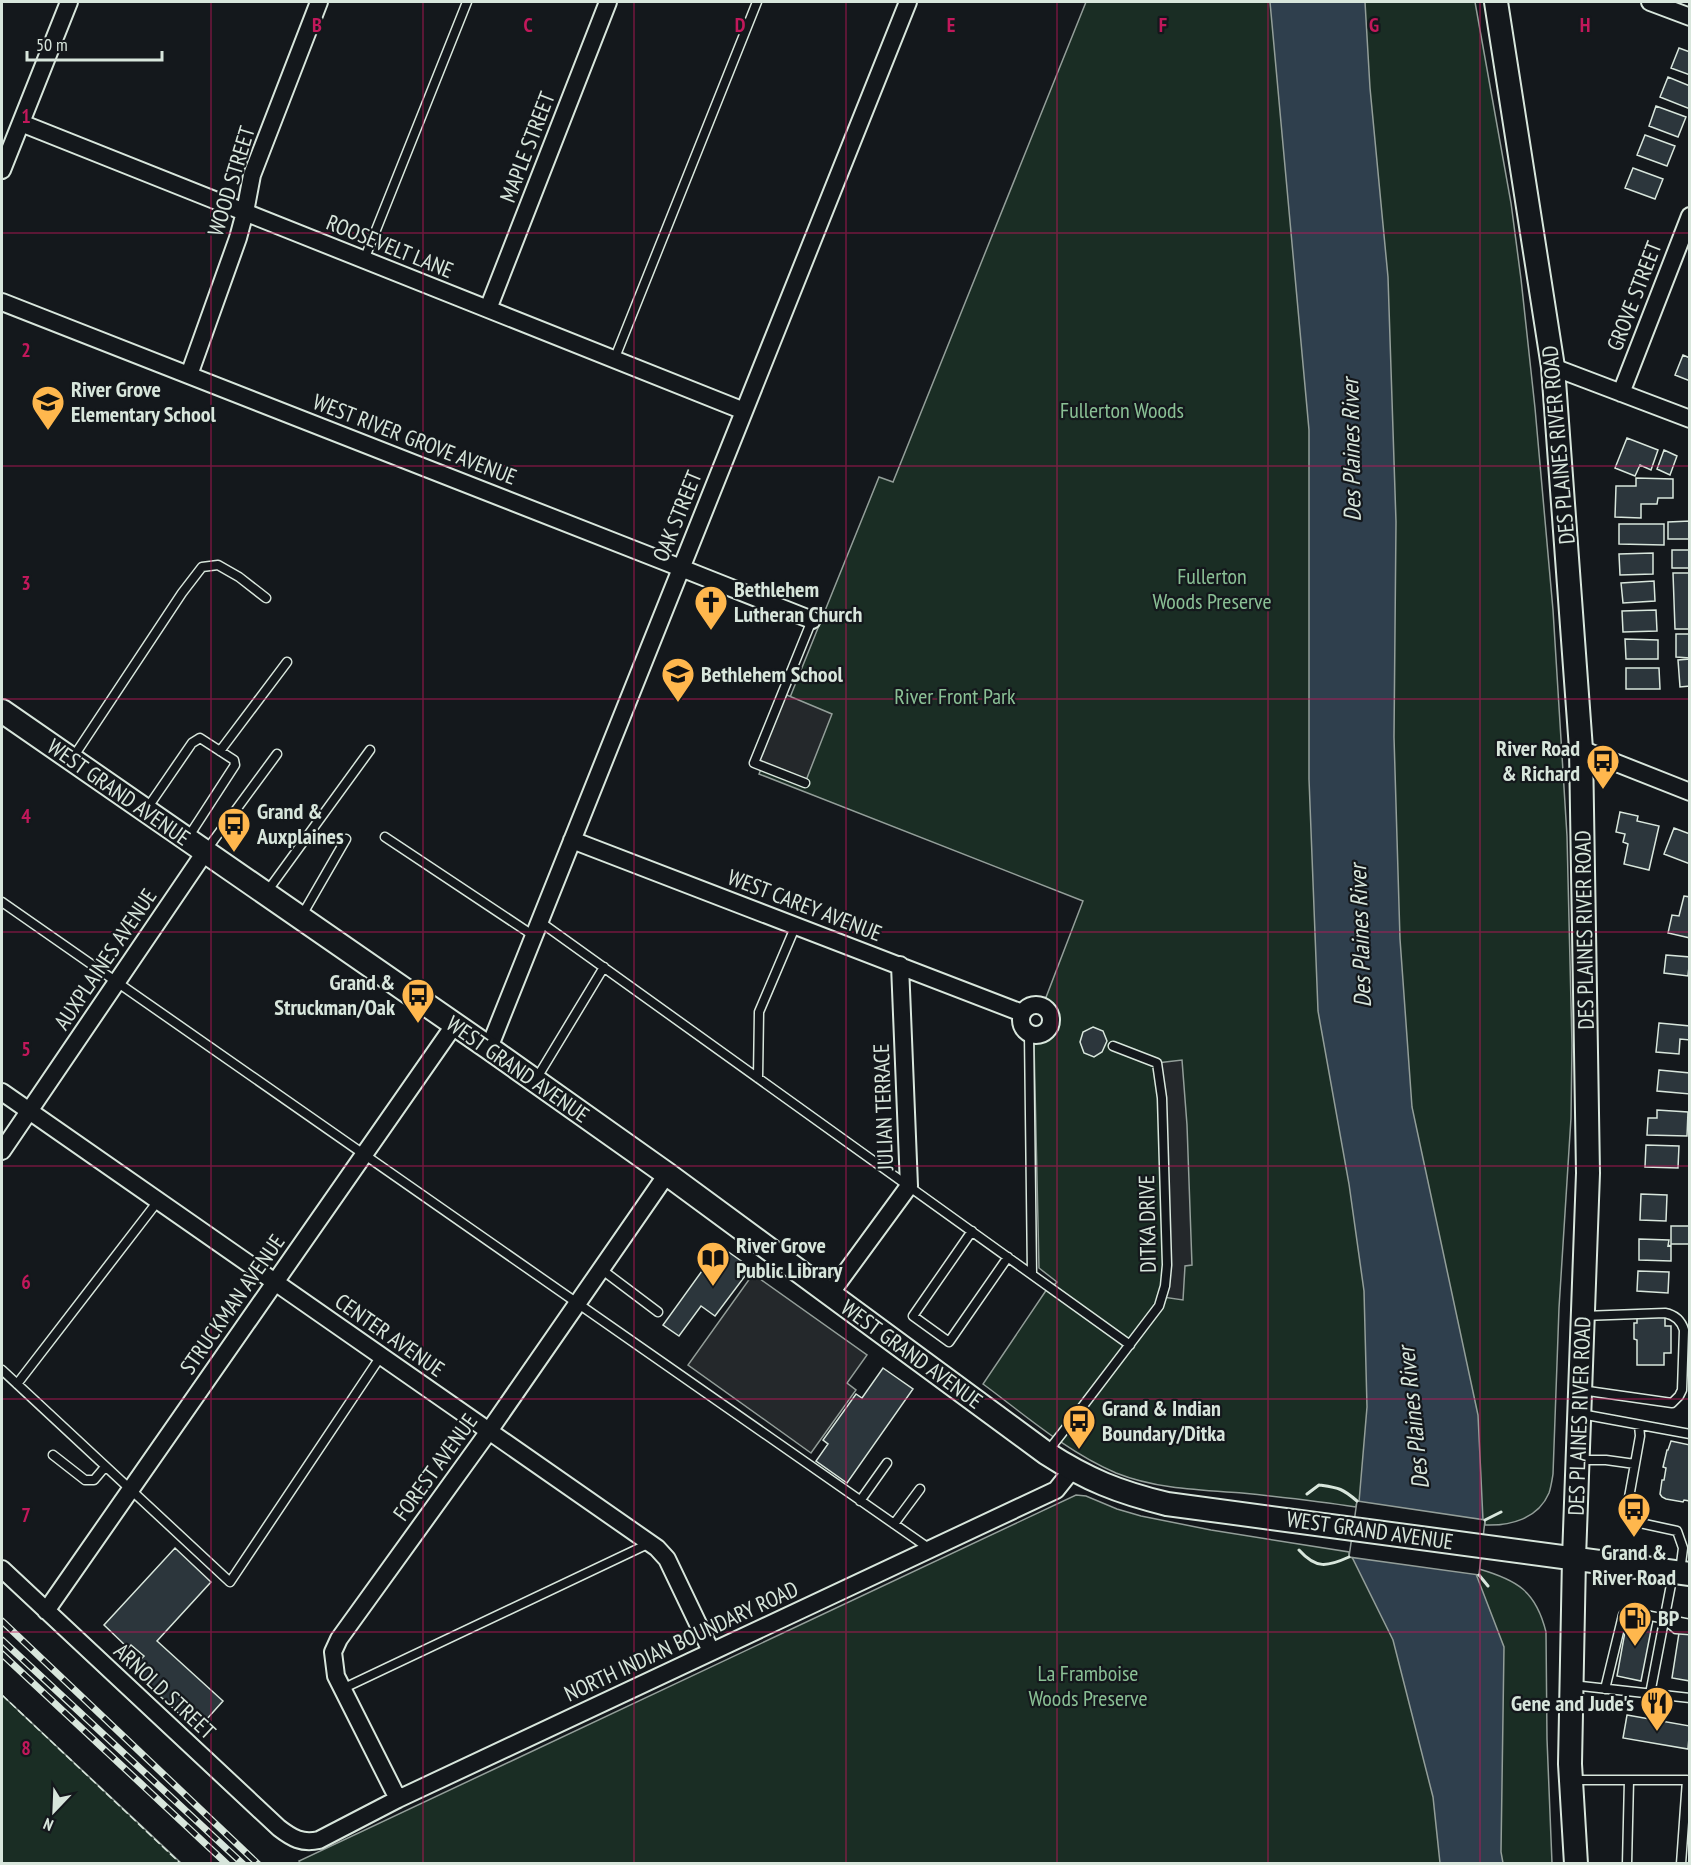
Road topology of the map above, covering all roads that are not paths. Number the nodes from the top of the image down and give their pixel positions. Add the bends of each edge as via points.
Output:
1 (69, 2) edge
2 (319, 2) edge
3 (467, 2) edge
4 (608, 2) edge
5 (756, 2) edge
6 (908, 2) edge
7 (1496, 2) edge
8 (1650, 2) edge
9 (1689, 17) edge
10 (21, 123) junction
11 (2, 165) edge
12 (245, 213) junction
13 (1689, 216) edge
14 (364, 260) junction
15 (2, 302) edge
16 (488, 309) junction
17 (614, 360) junction
18 (1553, 367) junction
19 (189, 375) junction
20 (1621, 393) junction
21 (744, 411) junction
22 (1689, 419) edge
23 (681, 568) junction
24 (266, 598) dead end
25 (812, 620) joint
26 (286, 662) dead end
27 (2, 711) edge
28 (1581, 749) junction
29 (370, 750) dead end
30 (220, 751) junction
31 (277, 754) dead end
32 (71, 759) junction
33 (805, 783) dead end
34 (1689, 792) edge
35 (145, 811) junction
36 (385, 837) dead end
37 (187, 839) junction
38 (346, 839) dead end
39 (572, 840) junction
40 (205, 852) junction
41 (265, 893) junction
42 (2, 902) edge
43 (300, 917) junction
44 (796, 926) junction
45 (537, 929) junction
46 (900, 965) junction
47 (604, 967) junction
48 (117, 982) junction
49 (1022, 1012) junction
50 (455, 1024) junction
51 (1029, 1034) junction
52 (1113, 1046) dead end
53 (489, 1047) junction
54 (758, 1078) junction
55 (535, 1081) junction
56 (2, 1092) edge
57 (29, 1112) junction
58 (2, 1151) edge
59 (363, 1155) junction
60 (667, 1174) junction
61 (909, 1186) junction
62 (158, 1202) junction
63 (972, 1231) junction
64 (1008, 1257) junction
65 (601, 1269) junction
66 (1032, 1274) junction
67 (274, 1283) junction
68 (830, 1294) junction
69 (578, 1303) junction
70 (658, 1312) dead end
71 (1583, 1316) junction
72 (1130, 1345) junction
73 (381, 1356) junction
74 (3, 1374) edge
75 (17, 1384) junction
76 (1580, 1390) junction
77 (1579, 1414) junction
78 (1639, 1425) junction
79 (489, 1431) junction
80 (1689, 1434) edge
81 (1046, 1453) junction
82 (53, 1455) dead end
83 (1578, 1460) junction
84 (887, 1463) dead end
85 (1635, 1464) junction
86 (105, 1467) junction
87 (1072, 1470) junction
88 (920, 1489) dead end
89 (130, 1490) junction
90 (860, 1501) junction
91 (894, 1524) junction
92 (650, 1542) junction
93 (930, 1549) junction
94 (1574, 1558) junction
95 (2, 1569) edge
96 (1681, 1573) edge
97 (46, 1611) junction
98 (1665, 1620) junction
99 (1689, 1624) edge
100 (1689, 1630) edge
101 (711, 1652) junction
102 (1571, 1685) junction
103 (342, 1689) junction
104 (1605, 1689) junction
105 (1650, 1694) junction
106 (1689, 1698) edge
107 (1571, 1780) junction
108 (1629, 1780) junction
109 (398, 1799) junction
110 (301, 1842) joint
111 (1576, 1863) edge
112 (1627, 1863) edge
113 (1681, 1863) edge

1 - 10 street
2 - 12 street, WOOD STREET via 252,175
3 - 14 lane
4 - 16 street, MAPLE STREET
5 - 17 lane
6 - 21 street, OAK STREET
7 - 18 main road, DES PLAINES RIVER ROAD
8 - 9 street
10 - 11 street
10 - 12 street, ROOSEVELT LANE
12 - 14 street, ROOSEVELT LANE
12 - 19 street, WOOD STREET
13 - 20 street, GROVE STREET
14 - 16 street, ROOSEVELT LANE
15 - 19 street, WEST RIVER GROVE AVENUE
16 - 17 street, ROOSEVELT LANE
17 - 21 street, ROOSEVELT LANE
18 - 20 street
18 - 28 main road, DES PLAINES RIVER ROAD
19 - 23 street, WEST RIVER GROVE AVENUE
20 - 22 street
21 - 23 street, OAK STREET
23 - 25 street, WEST RIVER GROVE AVENUE
23 - 39 street, OAK STREET
24 - 32 lane via 218,566 202,567
25 - 33 lane via 753,763
26 - 30 lane
27 - 32 main road, WEST GRAND AVENUE
28 - 34 street
28 - 71 main road, DES PLAINES RIVER ROAD via 1588,1173
29 - 41 lane
30 - 35 lane via 200,738 192,743
30 - 37 lane via 235,765
31 - 40 lane
32 - 35 main road, WEST GRAND AVENUE
35 - 37 main road, WEST GRAND AVENUE
36 - 45 lane
37 - 40 main road, WEST GRAND AVENUE
38 - 43 lane
39 - 44 street, WEST CAREY AVENUE
39 - 45 street, OAK STREET
40 - 41 main road, WEST GRAND AVENUE
40 - 48 street, AUXPLAINES AVENUE
41 - 43 main road, WEST GRAND AVENUE
42 - 48 lane
43 - 50 main road, WEST GRAND AVENUE
44 - 46 street, WEST CAREY AVENUE
44 - 54 lane via 759,1012
45 - 47 lane
45 - 53 street, OAK STREET
46 - 49 street, WEST CAREY AVENUE
46 - 61 street, JULIAN TERRACE
47 - 54 lane
47 - 55 lane
48 - 57 street, AUXPLAINES AVENUE
48 - 59 lane
49 - 51 street via 1020,1023
49 - 51 street, WEST CAREY AVENUE via 1039,1005 1050,1014 1048,1029 1040,1035
50 - 53 main road, WEST GRAND AVENUE
50 - 59 street, STRUCKMAN AVENUE
51 - 66 lane
52 - 72 lane, DITKA DRIVE via 1157,1063 1162,1098 1165,1286 1159,1306
53 - 55 main road, WEST GRAND AVENUE
54 - 61 lane
55 - 60 main road, WEST GRAND AVENUE
56 - 57 street, CENTER AVENUE
57 - 58 street, AUXPLAINES AVENUE
57 - 62 street, CENTER AVENUE
59 - 67 street, STRUCKMAN AVENUE
59 - 69 lane
60 - 65 street, FOREST AVENUE
60 - 68 main road, WEST GRAND AVENUE
61 - 63 lane
61 - 68 street, JULIAN TERRACE
62 - 67 street, CENTER AVENUE
62 - 75 lane
63 - 64 lane
63 - 64 lane via 913,1316 949,1342
64 - 66 lane
65 - 69 street, FOREST AVENUE
65 - 70 lane
66 - 72 lane
67 - 73 street, CENTER AVENUE
67 - 89 street, STRUCKMAN AVENUE
68 - 81 main road, WEST GRAND AVENUE
69 - 79 street, FOREST AVENUE
69 - 90 lane
71 - 76 main road, DES PLAINES RIVER ROAD
71 - 76 lane via 1665,1313 1676,1317 1684,1330 1682,1390 1672,1403
72 - 81 lane, DITKA DRIVE
73 - 79 street, CENTER AVENUE
73 - 89 lane via 230,1582
74 - 75 lane
75 - 86 lane
76 - 77 main road, DES PLAINES RIVER ROAD
77 - 78 lane
77 - 83 main road, DES PLAINES RIVER ROAD
78 - 80 lane
78 - 85 lane
79 - 92 street, CENTER AVENUE
79 - 103 street, FOREST AVENUE via 339,1639 333,1664
81 - 87 main road, WEST GRAND AVENUE
82 - 86 lane via 85,1480 94,1480
83 - 85 lane
83 - 94 main road, DES PLAINES RIVER ROAD
84 - 90 lane
85 - 96 lane via 1628,1503 1640,1522 1677,1531 1683,1548
86 - 89 lane
87 - 93 street, NORTH INDIAN BOUNDARY ROAD via 1056,1490
87 - 94 main road, WEST GRAND AVENUE via 1129,1494 1167,1503
88 - 91 lane
89 - 97 street, STRUCKMAN AVENUE
90 - 91 lane
91 - 93 lane
92 - 101 street, CENTER AVENUE via 667,1559
92 - 103 lane
93 - 101 street, NORTH INDIAN BOUNDARY ROAD
94 - 96 main road, WEST GRAND AVENUE
94 - 102 main road, DES PLAINES RIVER ROAD
95 - 97 street, ARNOLD STREET
96 - 98 lane
97 - 110 street, ARNOLD STREET via 279,1828
98 - 99 lane
98 - 100 lane via 1676,1629
98 - 104 lane via 1631,1612 1623,1615
98 - 105 lane
101 - 109 street, NORTH INDIAN BOUNDARY ROAD
102 - 104 lane
102 - 107 main road, DES PLAINES RIVER ROAD
103 - 109 street, FOREST AVENUE
104 - 105 lane
105 - 106 lane
107 - 108 lane
107 - 111 main road, DES PLAINES RIVER ROAD
108 - 112 lane
108 - 113 lane via 1687,1780
109 - 110 street, NORTH INDIAN BOUNDARY ROAD via 319,1840

